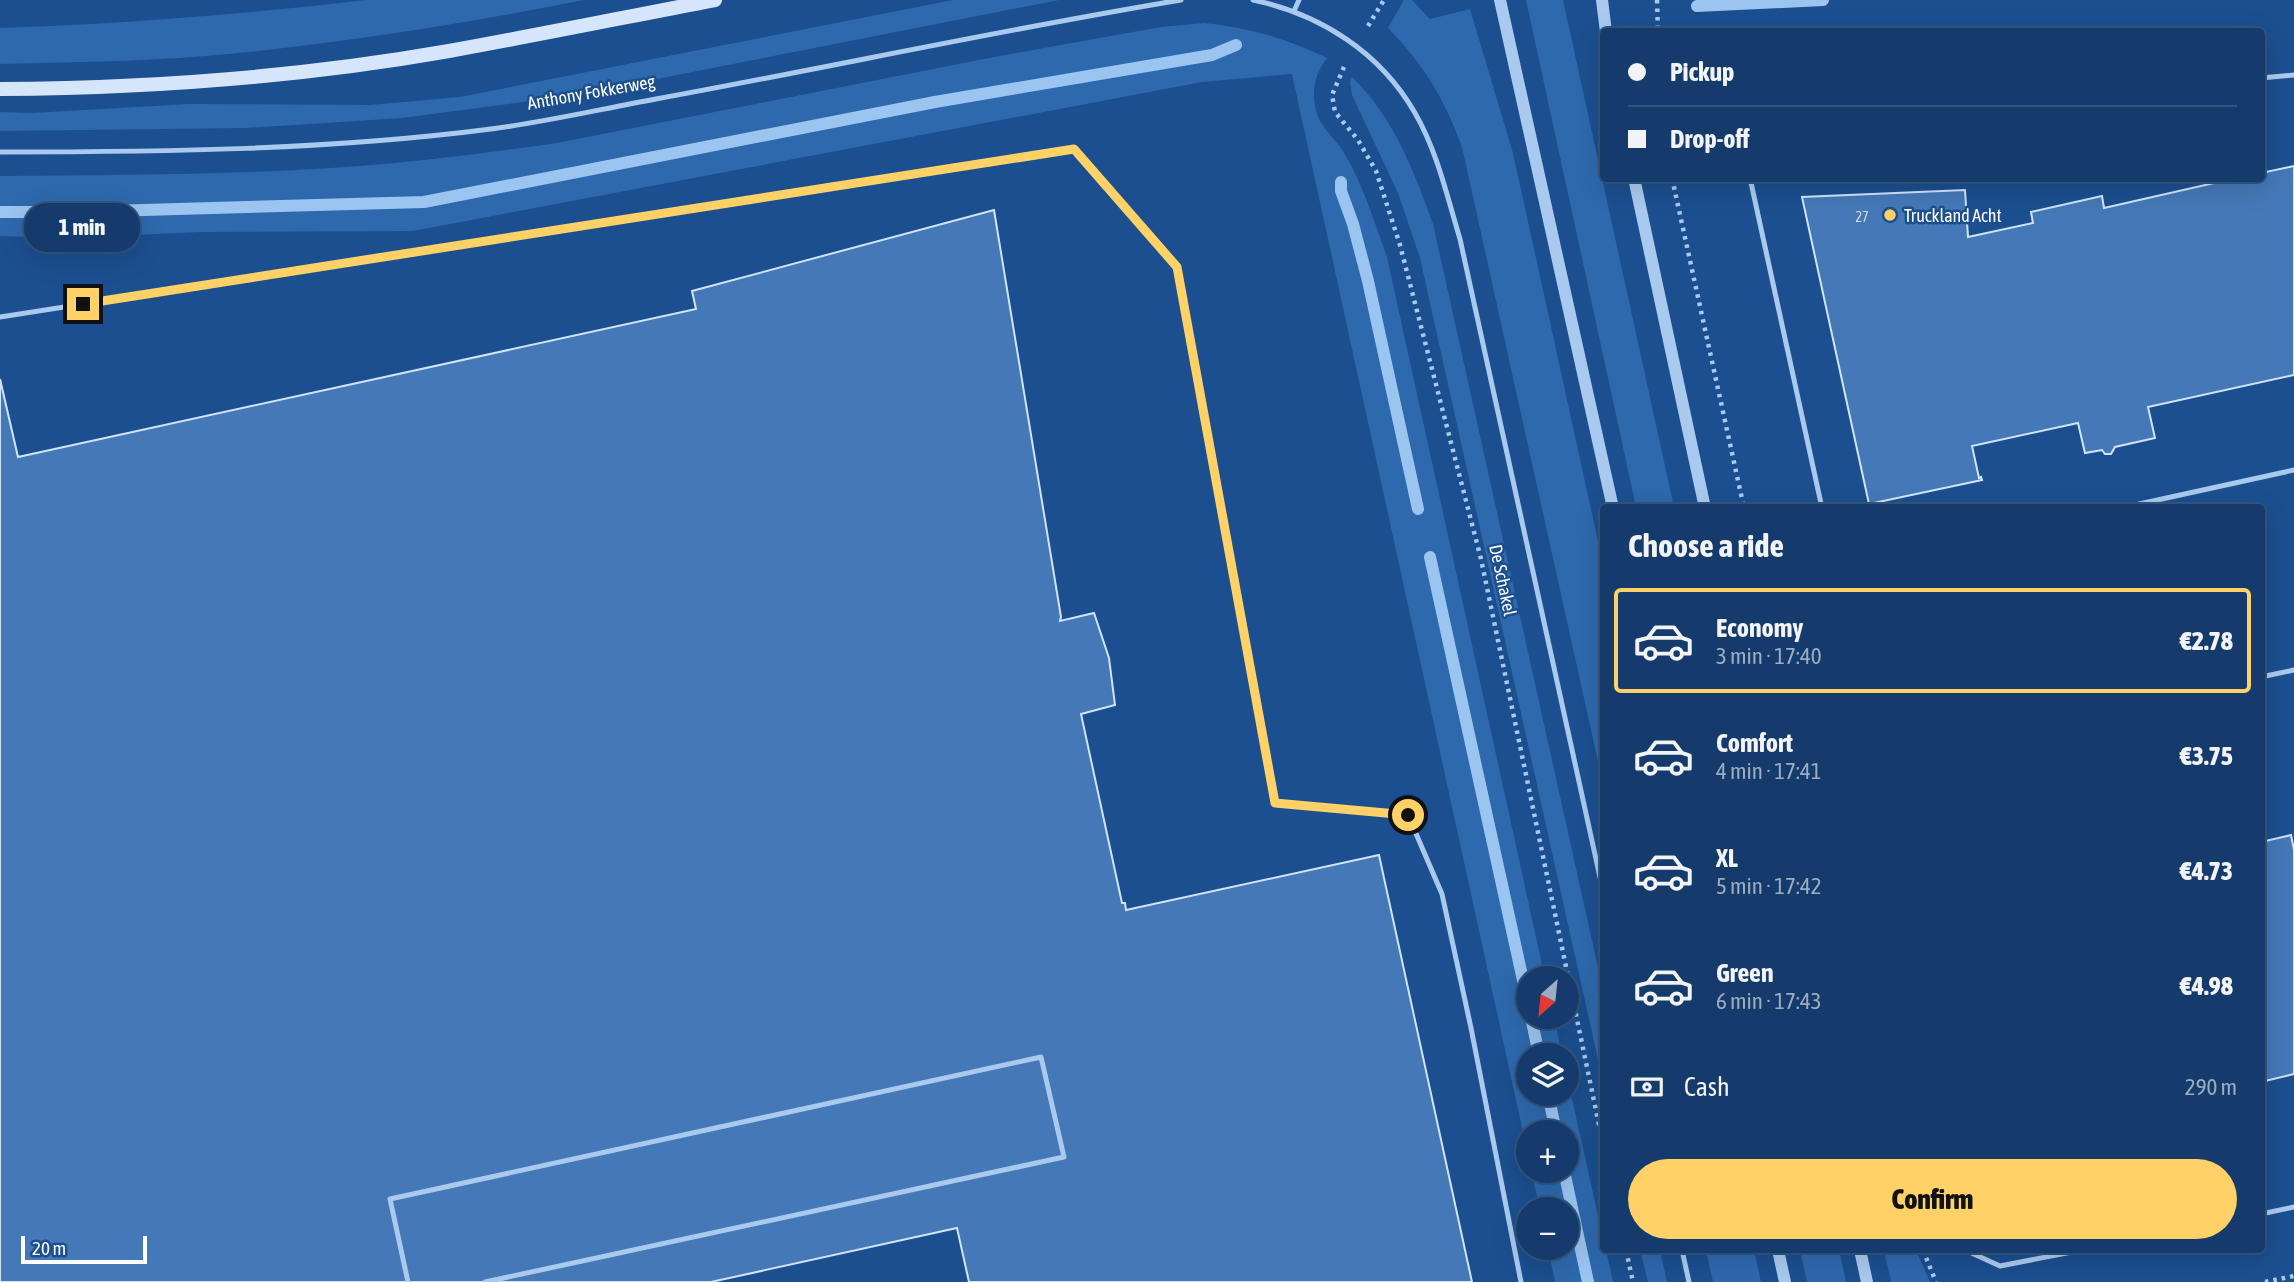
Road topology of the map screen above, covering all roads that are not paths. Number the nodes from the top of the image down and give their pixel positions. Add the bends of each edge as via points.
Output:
1 (715, 0) edge
2 (1181, 0) edge
3 (1253, 0) edge
4 (1299, 0) edge
5 (1500, 0) edge
6 (1602, 0) edge
7 (1294, 11) junction
8 (1606, 28) edge
9 (2294, 75) edge
10 (2265, 78) edge
11 (0, 89) edge
12 (0, 152) edge
13 (1635, 182) edge
14 (1751, 182) edge
15 (0, 317) edge
16 (2294, 470) edge
17 (1612, 504) edge
18 (1703, 504) edge
19 (1821, 504) edge
20 (2139, 504) edge
21 (2294, 670) edge
22 (2265, 676) edge
23 (1600, 877) edge
24 (2294, 1207) edge
25 (2265, 1213) edge
26 (1683, 1253) edge
27 (1779, 1253) edge
28 (1861, 1253) edge
29 (1972, 1253) edge
30 (2066, 1253) edge
31 (408, 1282) edge
32 (485, 1282) edge
33 (1521, 1282) edge
34 (1689, 1282) edge
35 (1785, 1282) edge
36 (1867, 1282) edge

1 - 11 main road via 447,51 262,76
2 - 12 lane, Anthony Fokkerweg via 493,129 251,149
3 - 7 lane
4 - 7 lane
5 - 17 street
6 - 8 street
7 - 23 lane, De Schakel via 1327,26 1374,61 1416,113 1439,167 1460,239
9 - 10 lane
13 - 18 street
14 - 19 lane
15 - 33 lane via 1074,149 1177,267 1275,803 1408,815 1441,894
16 - 20 lane
21 - 22 lane
24 - 25 lane
26 - 34 lane
27 - 35 street
28 - 36 street
29 - 30 lane via 2000,1266
31 - 32 lane via 390,1199 1041,1057 1064,1157

